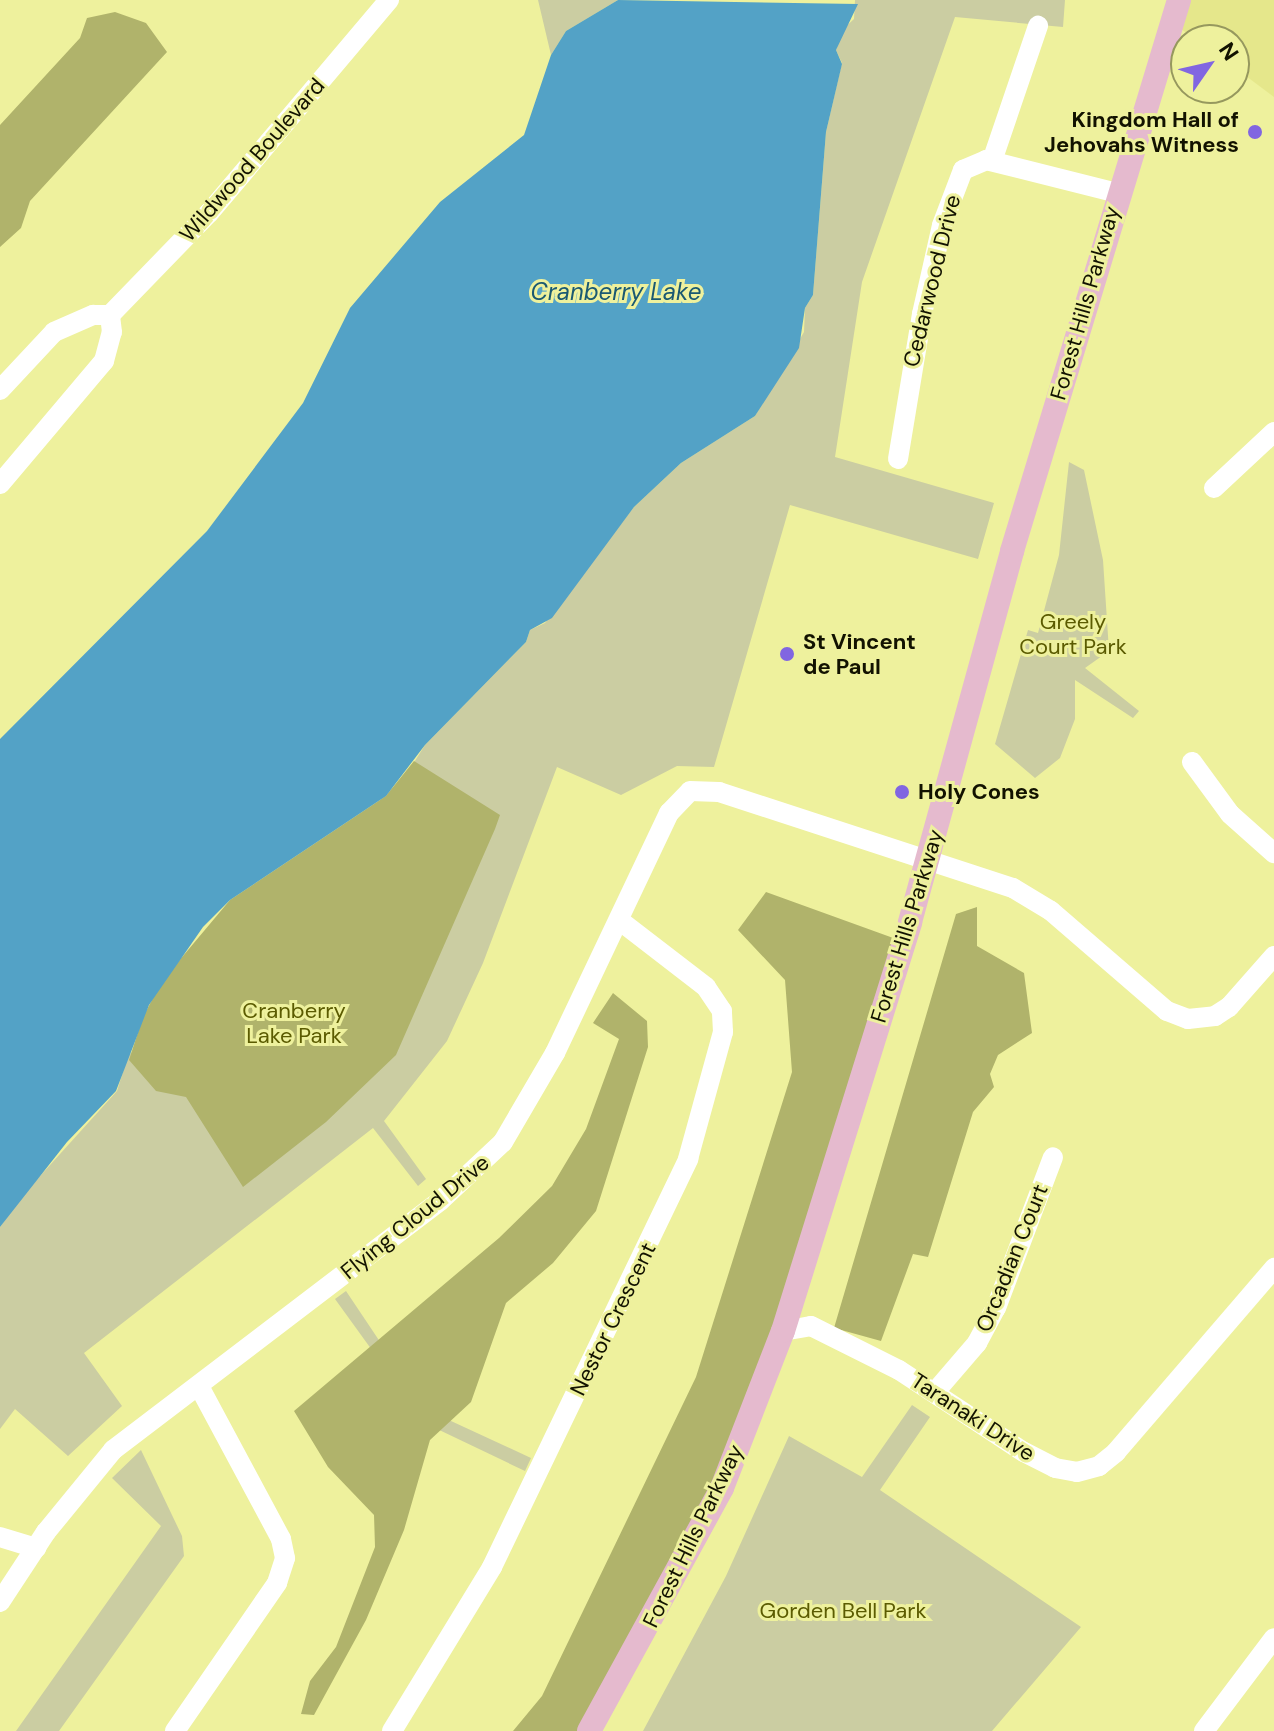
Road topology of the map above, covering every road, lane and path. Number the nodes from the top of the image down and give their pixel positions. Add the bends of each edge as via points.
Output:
1 (389, 0) edge
2 (1179, 0) edge
3 (1038, 26) dead end
4 (992, 161) junction
5 (1117, 193) junction
6 (110, 315) junction
7 (0, 390) edge
8 (1274, 432) edge
9 (898, 459) dead end
10 (0, 484) edge
11 (1214, 488) dead end
12 (1192, 762) dead end
13 (1274, 853) edge
14 (928, 857) junction
15 (619, 920) junction
16 (1274, 956) edge
17 (1053, 1157) dead end
18 (1274, 1268) edge
19 (783, 1331) junction
20 (199, 1386) junction
21 (935, 1392) junction
22 (0, 1537) edge
23 (36, 1548) junction
24 (0, 1602) edge
25 (1274, 1638) edge
26 (175, 1731) edge
27 (392, 1731) edge
28 (589, 1731) edge
29 (1204, 1731) edge

1 - 6 street, Wildwood Boulevard via 209,213
2 - 5 main road, Forest Hills Parkway
3 - 4 street
4 - 5 street
4 - 9 street, Cedarwood Drive via 978,161 963,170 942,225 908,377
5 - 14 main road, Forest Hills Parkway
6 - 7 street via 93,315 54,332
6 - 10 street via 112,332 104,361
8 - 11 street
12 - 13 street via 1230,814
14 - 15 street, Flying Cloud Drive via 719,792 690,791 669,813
14 - 16 street via 1029,896 1167,1011 1188,1019 1215,1016 1229,1007
14 - 19 main road, Forest Hills Parkway
15 - 20 street, Flying Cloud Drive via 543,1077 503,1142 440,1201
15 - 27 street, Nestor Crescent via 706,987 722,1011 723,1032 688,1159 492,1567
17 - 21 street, Orcadian Court via 996,1308 977,1343
18 - 21 street, Taranaki Drive via 1116,1452 1088,1470 1055,1468
19 - 21 street, Taranaki Drive via 811,1326
19 - 28 main road, Forest Hills Parkway via 722,1488
20 - 23 street, Flying Cloud Drive via 113,1450
20 - 26 street via 281,1539 285,1565
22 - 23 street
23 - 24 street, Flying Cloud Drive
25 - 29 street

